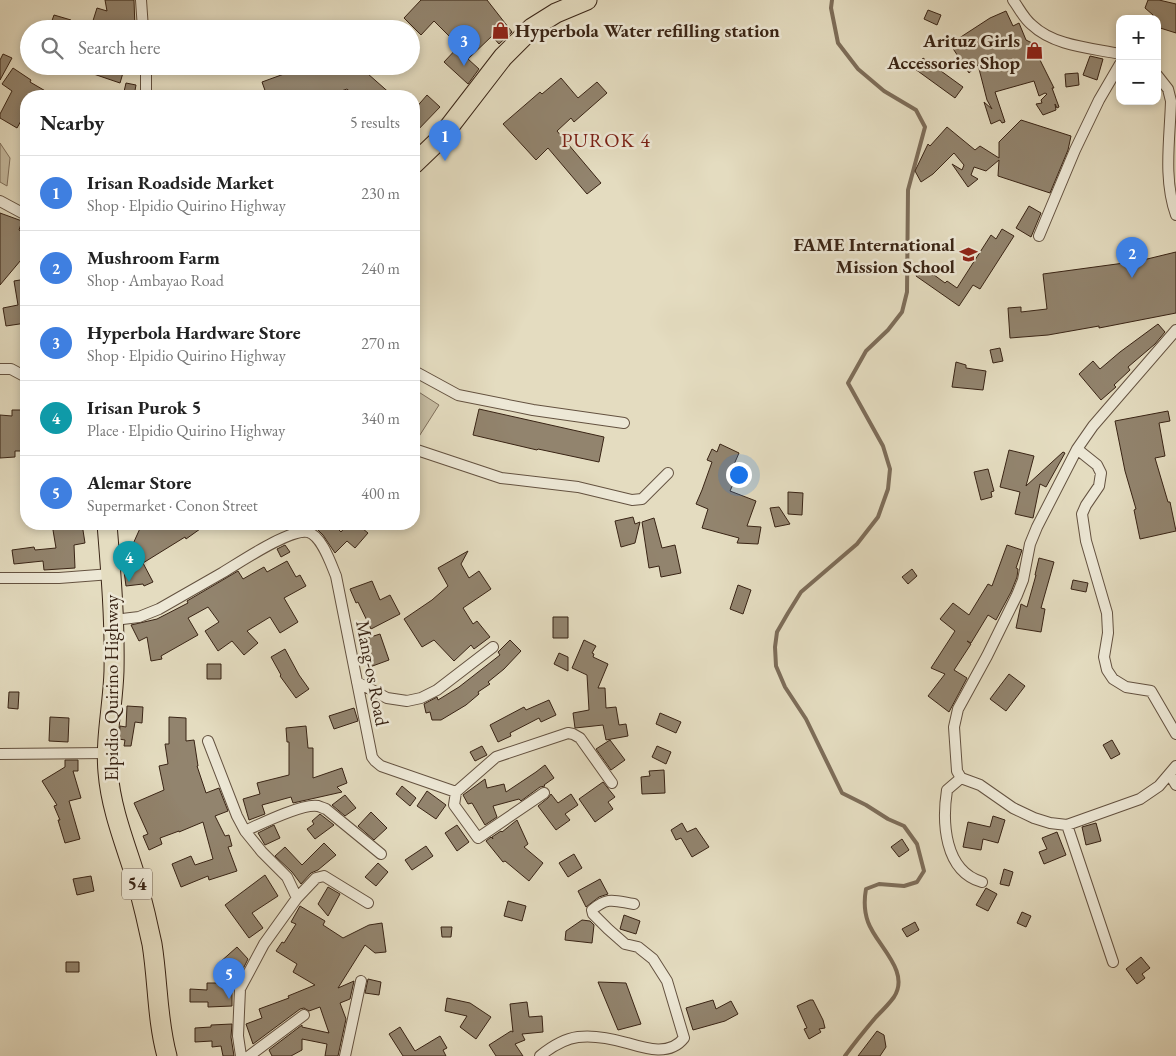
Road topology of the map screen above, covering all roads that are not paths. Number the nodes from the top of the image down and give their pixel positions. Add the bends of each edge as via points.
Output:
1 (141, 0) edge
2 (587, 0) edge
3 (1014, 0) edge
4 (142, 20) edge
5 (1116, 53) edge
6 (1116, 72) edge
7 (146, 75) edge
8 (1161, 80) edge
9 (146, 90) edge
10 (420, 158) edge
11 (0, 201) edge
12 (20, 212) edge
13 (1176, 215) edge
14 (1039, 236) dead end
15 (1176, 330) edge
16 (0, 368) edge
17 (20, 373) edge
18 (420, 374) edge
19 (624, 423) dead end
20 (1077, 449) junction
21 (420, 451) edge
22 (668, 473) dead end
23 (107, 530) edge
24 (111, 574) junction
25 (0, 578) edge
26 (114, 620) junction
27 (493, 647) dead end
28 (357, 682) junction
29 (1176, 734) edge
30 (208, 741) dead end
31 (107, 752) junction
32 (0, 754) edge
33 (1173, 770) edge
34 (961, 778) junction
35 (612, 783) dead end
36 (1176, 785) edge
37 (456, 792) junction
38 (544, 793) dead end
39 (1067, 825) junction
40 (245, 831) junction
41 (381, 854) dead end
42 (982, 882) dead end
43 (296, 898) junction
44 (368, 903) dead end
45 (634, 904) dead end
46 (1113, 962) dead end
47 (360, 981) dead end
48 (304, 1015) dead end
49 (167, 1056) edge
50 (240, 1056) edge
51 (249, 1056) edge
52 (345, 1056) edge
53 (540, 1056) edge

1 - 4 street
2 - 10 highway via 532,28 503,57 439,140
3 - 5 street via 1031,25 1044,36 1063,44
6 - 14 street via 1075,150
7 - 9 street
8 - 13 street via 1168,89 1170,101 1168,175
11 - 12 street
15 - 20 street
16 - 17 street
18 - 19 street via 458,395
20 - 29 street via 1101,473 1099,486 1082,514 1086,541 1107,613 1104,657 1107,670 1113,679 1126,687 1151,691
20 - 34 street via 1037,526 1017,595 958,709 954,727 957,771
21 - 22 street via 501,478 578,487 632,500 642,499
23 - 24 highway, Elpidio Quirino Highway / 54
24 - 25 street
24 - 26 highway, Elpidio Quirino Highway / 54
26 - 28 street, Mang-os Road via 139,617 274,542 297,532 308,532 328,555 336,576
26 - 31 highway, Elpidio Quirino Highway / 54 via 114,673
27 - 28 street via 437,690 421,698 407,701 387,698
28 - 37 street, Mang-os Road via 375,761 381,766
30 - 40 street
31 - 32 street
31 - 49 highway, Elpidio Quirino Highway / 54 via 110,794 152,944 161,1035
33 - 36 street
33 - 39 street via 1152,792 1140,799
34 - 39 street via 980,785 1034,818
34 - 42 street via 947,790 944,810 947,839 957,865 972,879
35 - 37 street via 580,738 568,733 496,757
37 - 38 street via 454,805 478,838
39 - 46 street
40 - 41 street via 278,816 317,806 326,809
40 - 43 street via 287,877
43 - 44 street via 316,878 324,876
43 - 50 street via 264,944 240,989
45 - 53 street via 608,899 592,910 625,944 638,947 653,959 667,981 684,1038 671,1048 650,1050 611,1040 578,1037 551,1047
47 - 52 street
48 - 51 street

